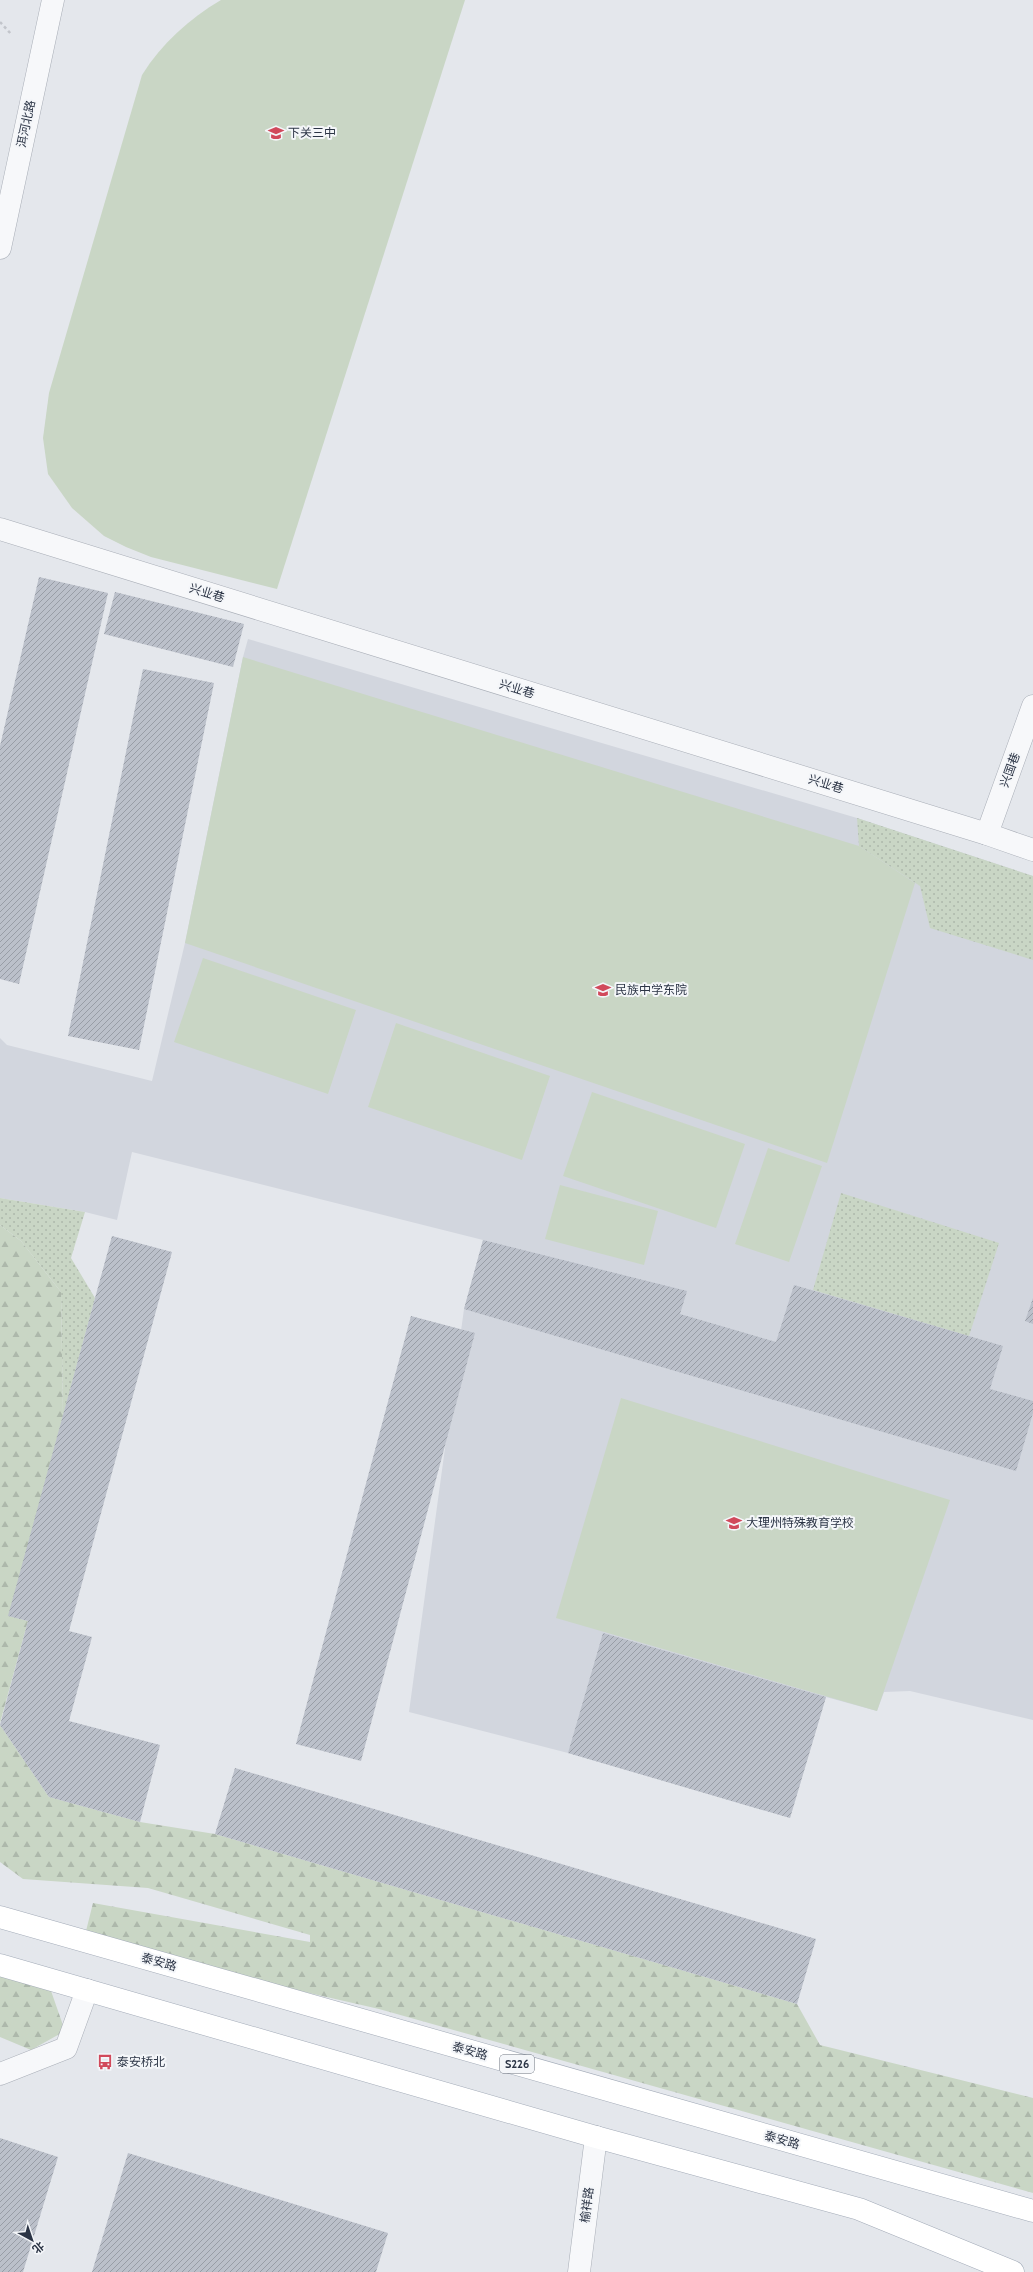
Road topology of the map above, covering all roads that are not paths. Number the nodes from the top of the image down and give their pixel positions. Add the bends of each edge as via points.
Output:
1 (53, 0) edge
2 (0, 248) edge
3 (0, 529) edge
4 (1033, 706) edge
5 (987, 834) junction
6 (1033, 850) edge
7 (0, 1917) edge
8 (0, 1965) edge
9 (87, 1990) junction
10 (0, 2074) edge
11 (596, 2137) junction
12 (1033, 2211) edge
13 (579, 2272) edge
14 (1013, 2272) edge

1 - 2 street, 洱河北路
3 - 5 street, 兴业巷
4 - 5 street, 兴国巷
5 - 6 street, 兴业巷
7 - 12 main road, 泰安路 / S226
8 - 9 main road
9 - 10 street via 66,2048
9 - 11 main road
11 - 13 street, 榆祥路
11 - 14 main road via 858,2209

